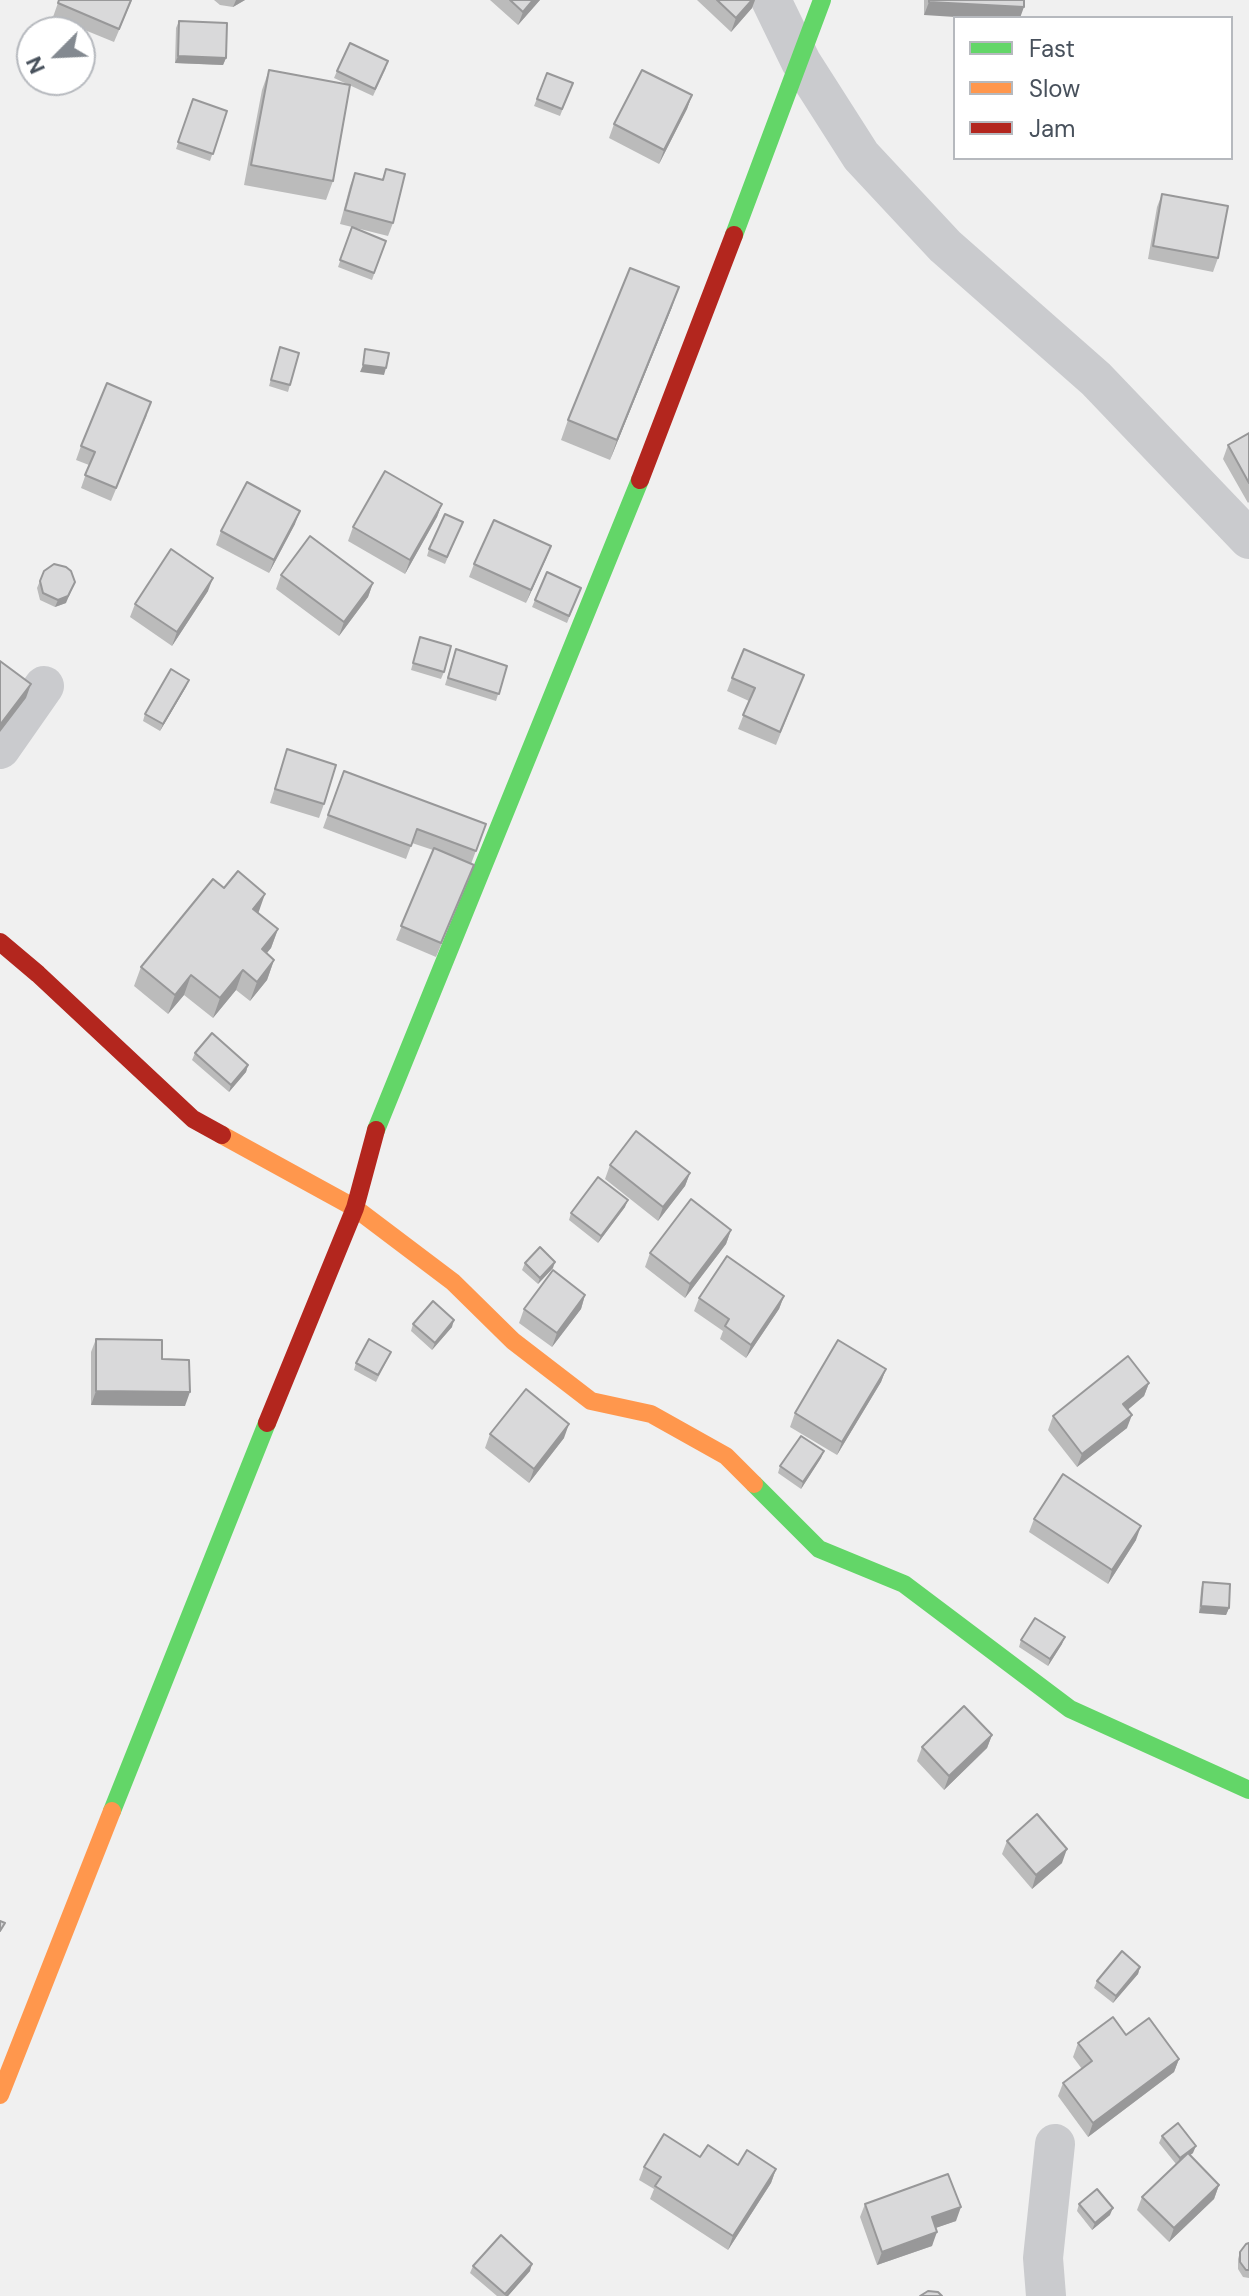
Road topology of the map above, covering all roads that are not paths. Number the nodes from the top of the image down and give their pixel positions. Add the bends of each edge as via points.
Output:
1 (771, 0) edge
2 (822, 0) edge
3 (801, 62) junction
4 (1249, 539) edge
5 (44, 686) dead end
6 (0, 749) edge
7 (0, 942) edge
8 (355, 1208) junction
9 (1249, 1790) edge
10 (0, 2095) edge
11 (1055, 2144) dead end
12 (1046, 2296) edge

1 - 3 street
2 - 3 street
3 - 4 street via 861,156 945,246 1096,379
3 - 8 street via 659,434 373,1137
5 - 6 street
7 - 8 street via 193,1119
8 - 9 street via 453,1282 513,1341 591,1401 651,1414 726,1456 819,1549 904,1584 1070,1709
8 - 10 street
11 - 12 street via 1043,2258

